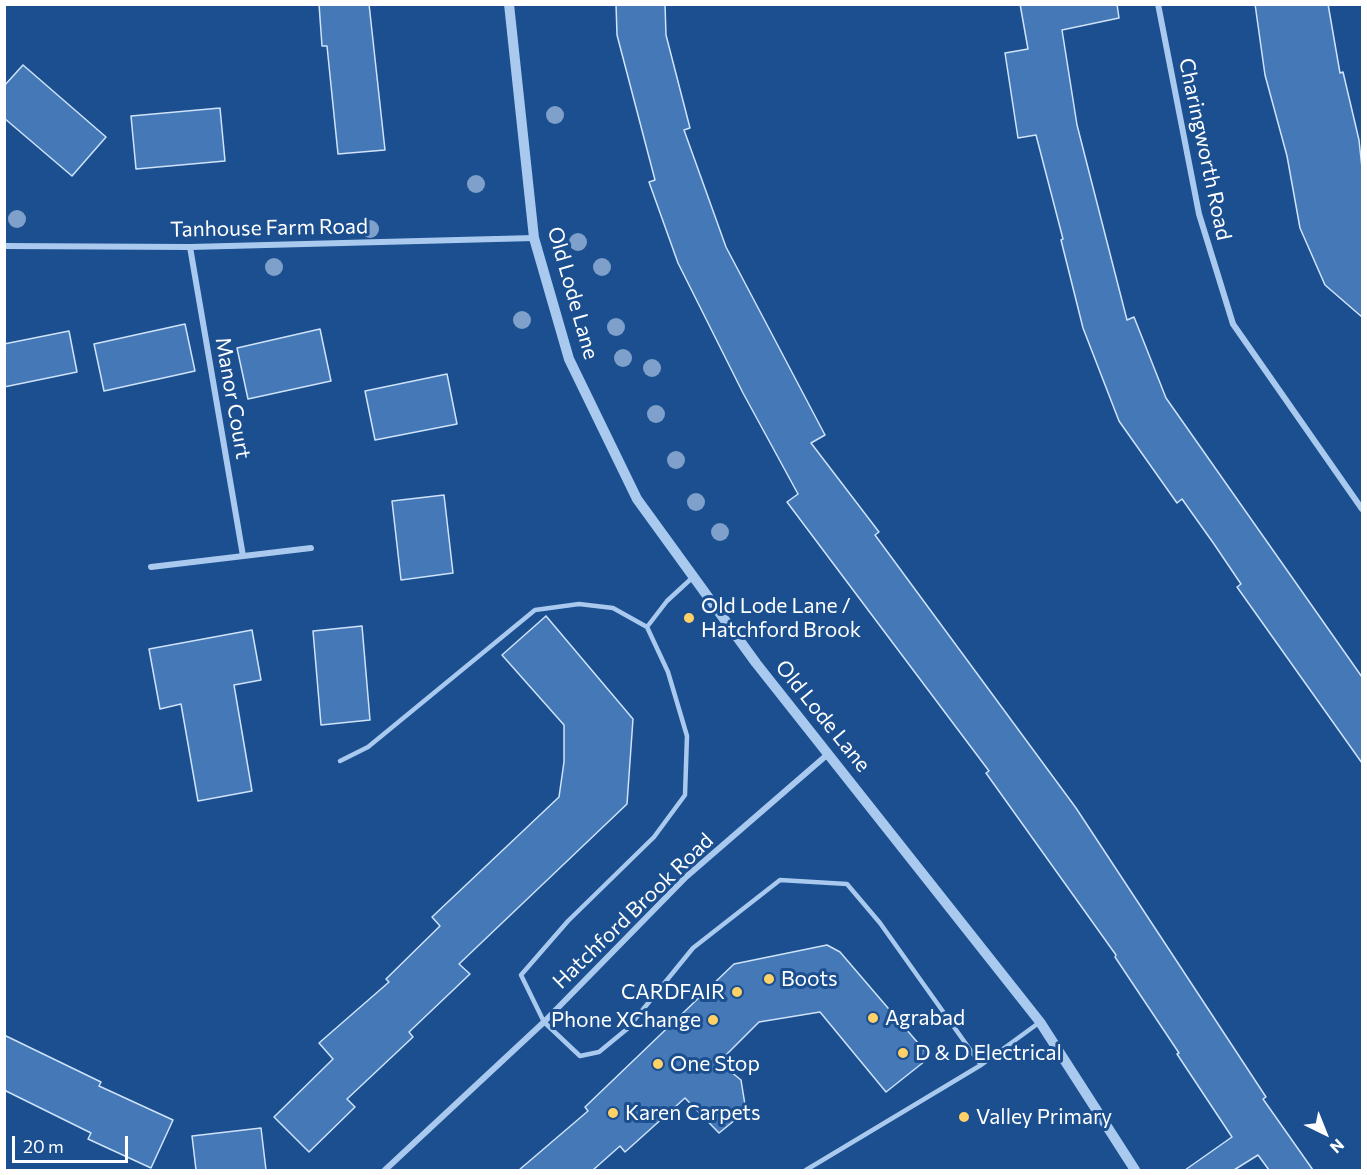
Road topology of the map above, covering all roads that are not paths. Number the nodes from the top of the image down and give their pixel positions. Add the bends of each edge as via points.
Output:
1 (509, 4) edge
2 (1158, 4) edge
3 (534, 238) junction
4 (4, 246) edge
5 (190, 247) junction
6 (1362, 509) edge
7 (311, 548) dead end
8 (243, 556) junction
9 (151, 567) dead end
10 (692, 578) junction
11 (647, 627) junction
12 (828, 754) junction
13 (340, 761) dead end
14 (544, 1022) junction
15 (1040, 1022) junction
16 (981, 1065) junction
17 (385, 1170) edge
18 (806, 1170) edge
19 (1135, 1170) edge

1 - 3 street, Old Lode Lane
2 - 6 street, Charingworth Road via 1198,214 1233,324
3 - 5 street, Tanhouse Farm Road
3 - 10 street, Old Lode Lane via 569,359 637,499
4 - 5 street, Tanhouse Farm Road
5 - 8 street, Manor Court
7 - 8 street
8 - 9 street
10 - 11 lane via 667,600
10 - 12 street, Old Lode Lane
11 - 13 lane via 613,608 579,604 535,610 368,747
11 - 14 lane via 668,672 687,736 685,795 654,837 568,921 521,975
12 - 14 street, Hatchford Brook Road via 686,877
12 - 15 street, Old Lode Lane
14 - 16 lane via 580,1056 599,1052 627,1029 693,948 780,880 847,884
14 - 17 street, Hatchford Brook Road
15 - 16 lane
15 - 19 street, Old Lode Lane
16 - 18 lane

